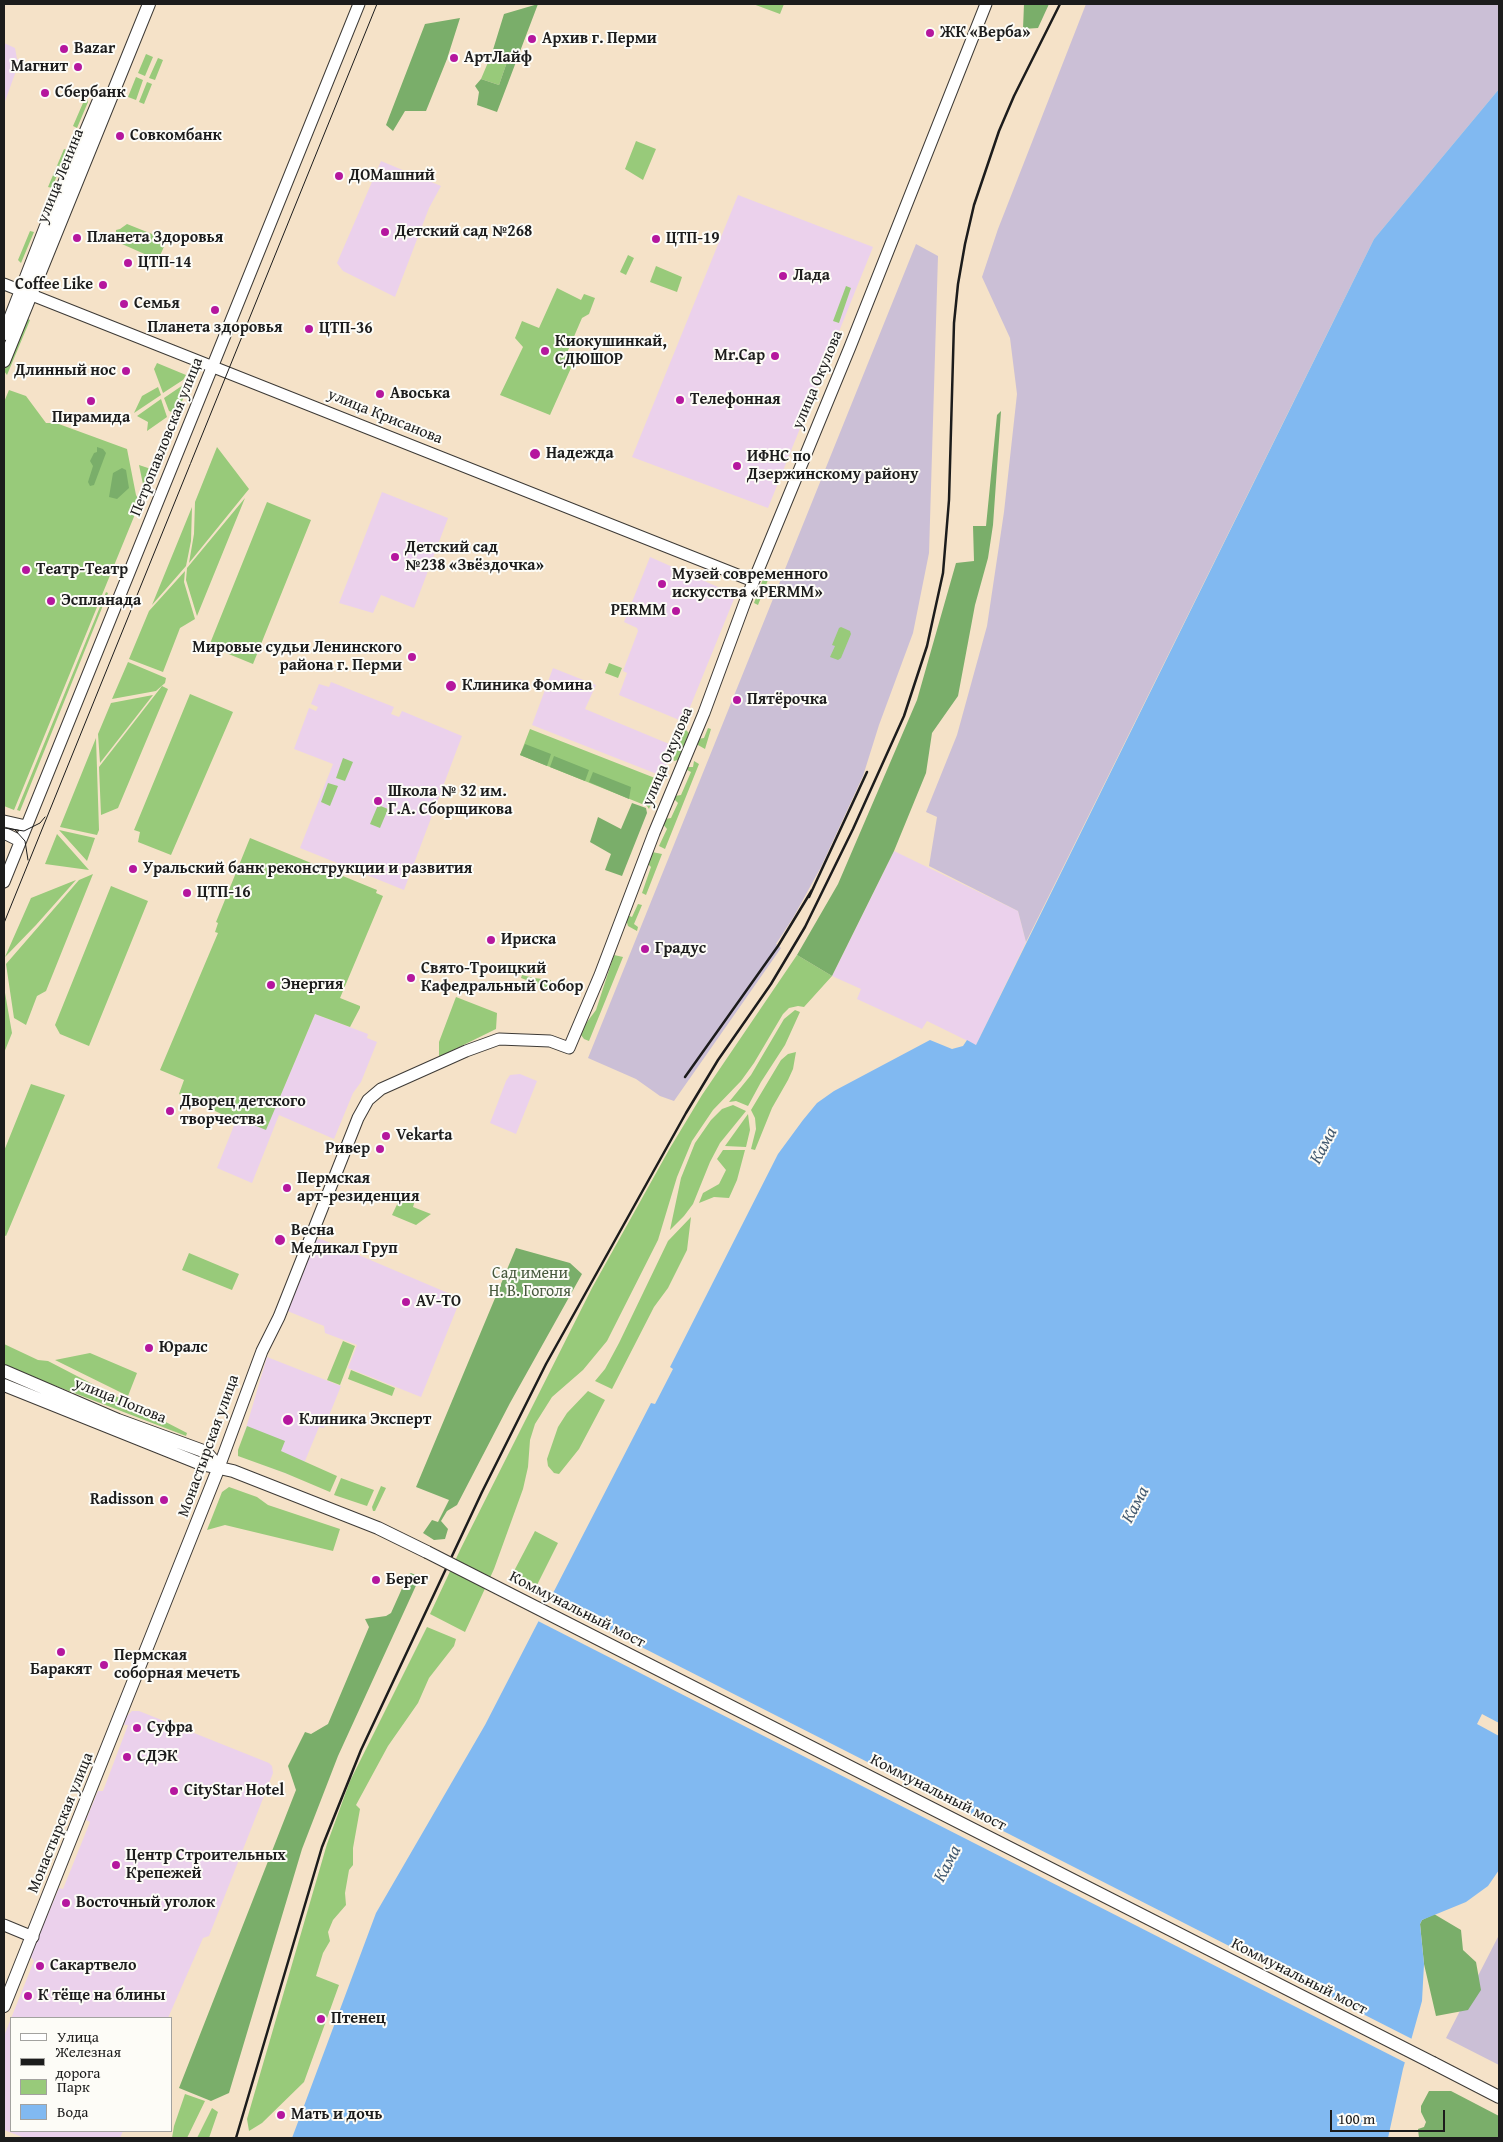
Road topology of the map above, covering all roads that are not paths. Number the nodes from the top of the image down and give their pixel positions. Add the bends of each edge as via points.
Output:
1 (140, 4) edge
2 (148, 4) edge
3 (359, 4) edge
4 (986, 4) edge
5 (4, 284) edge
6 (26, 292) junction
7 (4, 334) edge
8 (4, 361) edge
9 (212, 366) junction
10 (753, 582) junction
11 (4, 821) edge
12 (26, 826) junction
13 (4, 833) edge
14 (20, 841) junction
15 (4, 882) edge
16 (569, 1048) joint
17 (4, 1370) edge
18 (4, 1384) edge
19 (219, 1467) junction
20 (427, 1552) joint
21 (4, 1925) edge
22 (33, 1937) junction
23 (4, 2006) edge
24 (1499, 2097) edge

1 - 6 main road, улица Ленина via 46,226
2 - 6 main road, улица Ленина
3 - 9 main road, Петропавловская улица
4 - 10 main road, улица Окулова
5 - 6 main road, улица Крисанова
6 - 7 main road, улица Ленина
6 - 8 main road, улица Ленина
6 - 9 main road, улица Крисанова
9 - 10 main road, улица Крисанова
9 - 12 main road, Петропавловская улица
10 - 16 main road, улица Окулова via 694,739
11 - 12 main road
12 - 14 main road, Петропавловская улица
13 - 14 main road
14 - 15 main road, Петропавловская улица
16 - 19 main road, Монастырская улица via 550,1041 499,1039 387,1086 368,1100 262,1351
17 - 19 main road, улица Попова via 118,1420 206,1452
18 - 19 main road, улица Попова via 201,1464
19 - 20 main road, улица Попова via 378,1528
19 - 22 main road, Монастырская улица
20 - 24 main road, Коммунальный мост, bridge
21 - 22 main road
22 - 23 main road, Монастырская улица

